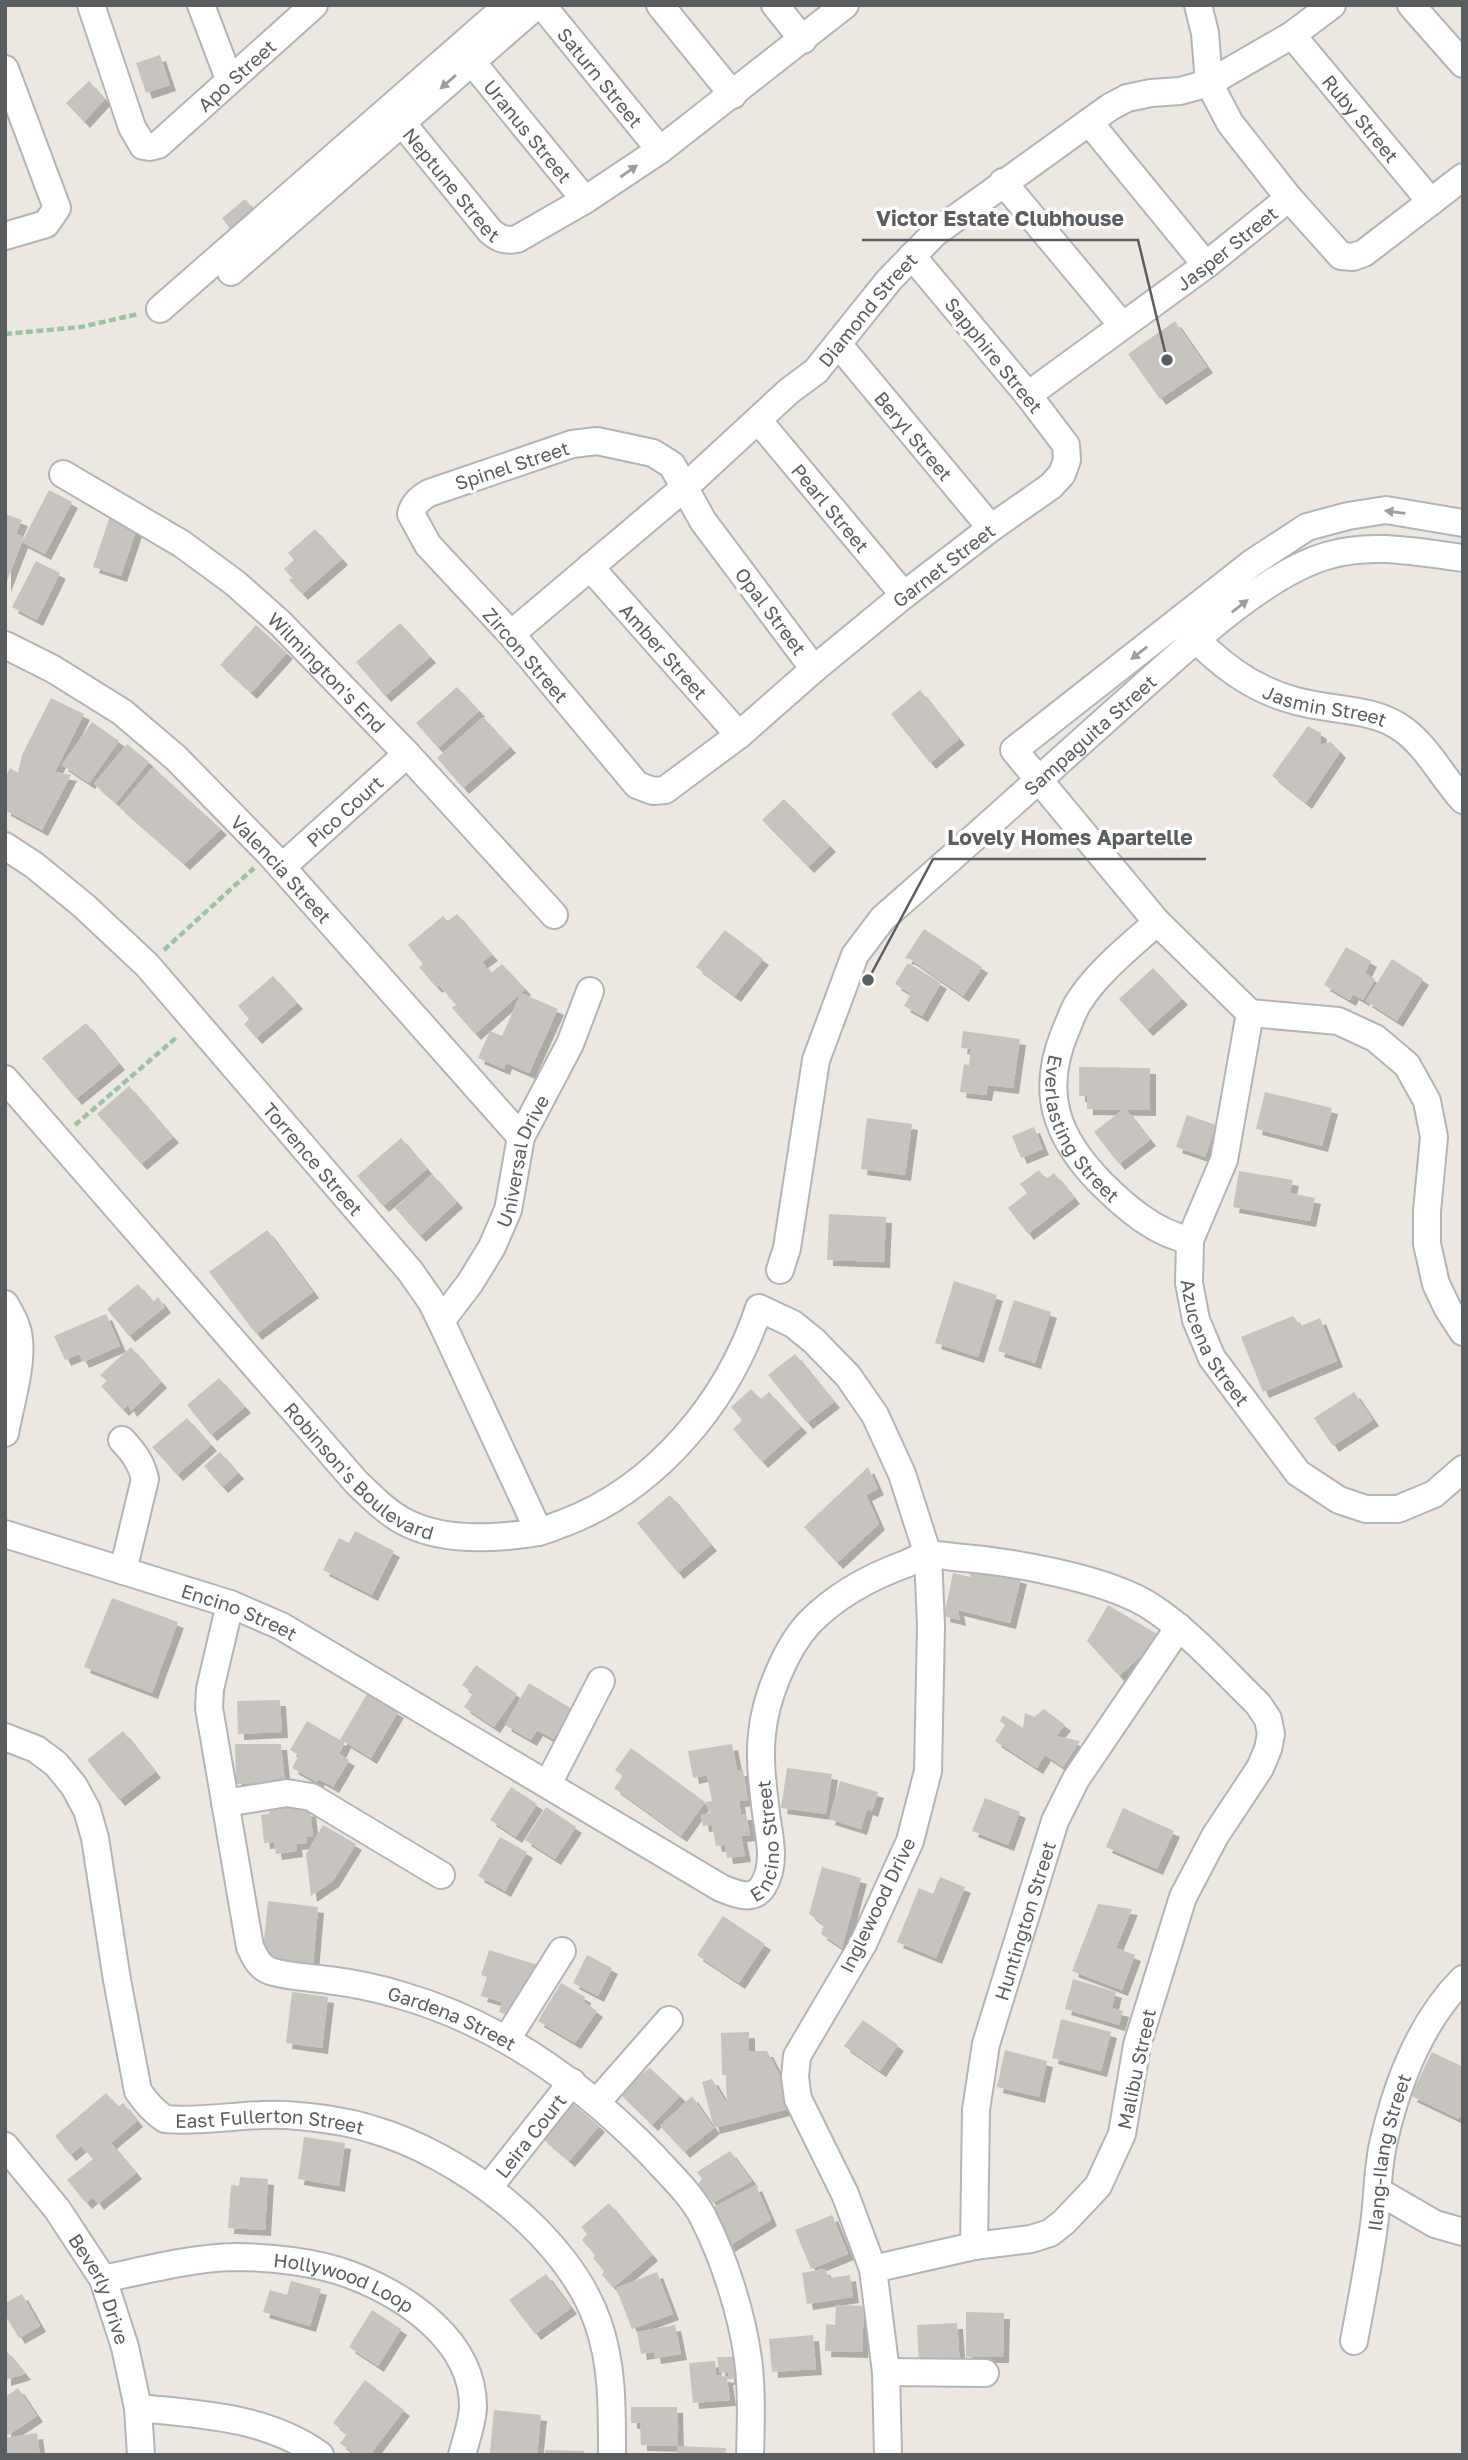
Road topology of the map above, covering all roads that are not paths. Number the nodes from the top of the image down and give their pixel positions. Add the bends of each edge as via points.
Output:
1 (91, 5) edge
2 (201, 5) edge
3 (314, 5) edge
4 (508, 5) edge
5 (537, 5) edge
6 (542, 5) edge
7 (660, 5) edge
8 (775, 5) edge
9 (845, 5) edge
10 (1198, 5) edge
11 (1332, 5) edge
12 (1411, 5) edge
13 (1292, 34) junction
14 (803, 40) junction
15 (472, 62) junction
16 (1463, 64) edge
17 (5, 69) edge
18 (229, 79) junction
19 (1209, 83) junction
20 (733, 94) junction
21 (1088, 122) junction
22 (402, 123) junction
23 (660, 149) junction
24 (1463, 177) edge
25 (1003, 183) junction
26 (1289, 198) junction
27 (585, 200) junction
28 (1431, 202) junction
29 (5, 236) edge
30 (912, 256) junction
31 (1206, 265) junction
32 (231, 272) dead end
33 (160, 309) road end
34 (1122, 324) junction
35 (838, 344) junction
36 (1028, 395) junction
37 (758, 420) junction
38 (1068, 460) joint
39 (63, 474) dead end
40 (684, 488) junction
41 (412, 509) joint
42 (1463, 523) edge
43 (990, 528) junction
44 (1463, 558) edge
45 (590, 567) junction
46 (904, 595) junction
47 (1187, 631) junction
48 (511, 634) junction
49 (5, 645) edge
50 (814, 669) junction
51 (739, 735) junction
52 (407, 754) junction
53 (1039, 778) junction
54 (653, 791) joint
55 (1463, 800) edge
56 (5, 846) edge
57 (276, 861) junction
58 (554, 915) dead end
59 (1157, 922) junction
60 (590, 991) dead end
61 (1250, 1013) junction
62 (5, 1079) edge
63 (522, 1137) junction
64 (1190, 1240) junction
65 (780, 1270) dead end
66 (5, 1304) edge
67 (759, 1308) joint
68 (441, 1321) junction
69 (1463, 1332) edge
70 (5, 1433) edge
71 (122, 1440) dead end
72 (1463, 1469) edge
73 (539, 1532) junction
74 (5, 1534) edge
75 (928, 1555) junction
76 (123, 1571) junction
77 (230, 1604) junction
78 (1179, 1627) junction
79 (601, 1681) dead end
80 (5, 1737) edge
81 (1259, 1768) joint
82 (548, 1784) junction
83 (225, 1803) junction
84 (441, 1875) dead end
85 (562, 1951) dead end
86 (1463, 1979) edge
87 (669, 2020) dead end
88 (507, 2039) junction
89 (572, 2082) junction
90 (597, 2102) junction
91 (5, 2146) edge
92 (489, 2187) junction
93 (1378, 2190) junction
94 (1463, 2232) edge
95 (974, 2246) junction
96 (873, 2269) junction
97 (103, 2279) junction
98 (1354, 2341) dead end
99 (886, 2372) junction
100 (985, 2373) dead end
101 (138, 2408) junction
102 (141, 2455) edge
103 (320, 2455) edge
104 (462, 2455) edge
105 (612, 2455) edge
106 (750, 2455) edge
107 (888, 2455) edge

1 - 18 street, Apo Street via 143,146 158,145
2 - 18 street
3 - 18 street, Apo Street
4 - 33 street
5 - 15 street
6 - 23 street, Saturn Street
7 - 20 street
8 - 14 street
9 - 14 street
10 - 19 street
11 - 13 street, Diamond Street
12 - 16 street
13 - 19 street, Diamond Street
13 - 28 street, Ruby Street
14 - 20 street
15 -> 22 street
15 - 27 street, Uranus Street
17 - 29 street via 57,208 46,224
19 - 21 street, Diamond Street via 1127,98
19 - 26 street via 1230,122
20 - 23 street
21 - 25 street, Diamond Street
21 - 31 street
22 - 27 street, Neptune Street via 498,238 507,241 528,234
22 - 32 street
27 -> 23 street
24 - 28 street
25 - 30 street, Diamond Street via 935,233
25 - 34 street
26 - 28 street via 1341,256 1353,257
26 - 31 street, Jasper Street
30 - 35 street, Diamond Street
30 - 36 street, Sapphire Street
31 - 34 street, Jasper Street
34 - 36 street, Jasper Street
35 - 37 street, Diamond Street via 816,371
35 - 43 street, Beryl Street
36 - 38 street, Sapphire Street via 1066,446
37 - 40 street, Diamond Street
37 - 46 street, Pearl Street
38 - 43 street, Garnet Street via 1051,486
39 - 52 street, Wilmington's End via 182,544 234,583 281,623
40 - 41 street, Spinel Street via 663,457 597,442 572,444 452,484 419,499
40 - 45 street, Diamond Street
40 - 50 street, Opal Street via 703,521
41 - 48 street, Zircon Street via 413,521 428,545
42 -> 47 street, Sampaguita Street via 1386,510 1307,527 1252,562
43 - 46 street, Garnet Street
47 -> 44 street, Sampaguita Street via 1324,556 1358,548
45 - 48 street, Diamond Street
45 - 51 street, Amber Street
46 - 50 street, Garnet Street
47 - 53 street, Sampaguita Street
47 -> 53 street, Sampaguita Street via 1014,750
47 - 55 street, Jasmin Street via 1255,687 1296,701 1383,718 1405,730
48 - 54 street, Zircon Street via 637,785
49 - 57 street, Valencia Street via 122,712 176,758
50 - 51 street, Opal Street
51 - 54 street, Opal Street via 665,790
52 - 57 street, Pico Court
52 - 58 street, Wilmington's End
53 - 59 street
53 - 65 street, Sampaguita Street via 883,918 855,955 816,1060 788,1248
56 - 68 street, Torrence Street via 85,906 147,965 410,1271
57 - 63 street, Valencia Street
59 - 61 street
59 - 64 street, Everlasting Street via 1104,971 1077,1004 1052,1078 1054,1110 1086,1168 1114,1195 1146,1220
60 - 63 street, Universal Drive via 570,1044
61 - 64 street, Azucena Street via 1224,1160
61 - 69 street via 1338,1021 1375,1038 1407,1065 1427,1101 1434,1138 1427,1244 1436,1284
62 - 73 street, Robinson's Boulevard via 356,1483 382,1506 407,1523 440,1534 481,1539
63 - 68 street, Universal Drive via 508,1210 492,1247
64 - 72 street, Azucena Street via 1193,1308 1212,1358 1297,1473 1339,1500 1366,1509 1398,1508 1434,1493
66 - 70 street via 15,1321 19,1346
67 - 73 street, Robinson's Boulevard via 734,1368 675,1448 635,1485 592,1512
67 - 75 street, Inglewood Drive via 793,1324 814,1341 848,1376 875,1415 902,1474
68 - 73 street, Torrence Street
71 - 76 street via 137,1456 145,1479
74 - 76 street, Encino Street
75 - 78 street, Encino Street via 974,1558 1098,1584 1150,1606
75 - 82 street, Encino Street via 881,1573 840,1597 808,1625 784,1661 762,1734 771,1853 768,1876 757,1894 737,1895 721,1888
75 - 96 street, Inglewood Drive via 928,1771 910,1841 863,1944 797,2056 795,2077 799,2099 845,2194
76 - 77 street, Encino Street
77 - 82 street, Encino Street via 281,1626
77 - 83 street, Gardena Street via 209,1708
78 - 81 street, Encino Street via 1268,1719 1270,1741
78 - 95 street, Huntington Street via 1076,1779 1055,1821 986,2044 976,2110
79 - 82 street
80 - 92 street, East Fullerton Street via 36,1749 56,1764 87,1810 96,1838 138,2091 155,2113 165,2119 298,2116 371,2129 422,2150
81 - 95 street, Malibu Street via 1183,1896 1138,2045 1122,2134 1098,2186 1050,2233
83 - 84 street via 287,1793 311,1797
83 - 88 street, Gardena Street via 250,1947 261,1966 402,1996
85 - 88 street
86 - 93 street, Ilang-Ilang Street via 1415,2048 1383,2143
87 - 90 street
88 - 89 street, Gardena Street
89 - 90 street, Gardena Street
89 - 92 street, Leira Court
90 - 106 street, Gardena Street via 676,2181 702,2215 719,2254 748,2359
91 - 97 street, Beverly Drive via 57,2209
92 - 105 street, East Fullerton Street via 543,2235 568,2266 598,2323 608,2363
93 - 94 street via 1435,2224
93 - 98 street, Ilang-Ilang Street
95 - 96 street, Malibu Street
96 - 99 street, Inglewood Drive
97 - 101 street, Beverly Drive
97 - 104 street, Hollywood Loop via 199,2259 237,2257 308,2264 350,2274 407,2302 447,2337 463,2363 473,2408
99 - 100 street
99 - 107 street, Inglewood Drive
101 - 102 street, Beverly Drive
101 - 103 street via 230,2417 272,2430

